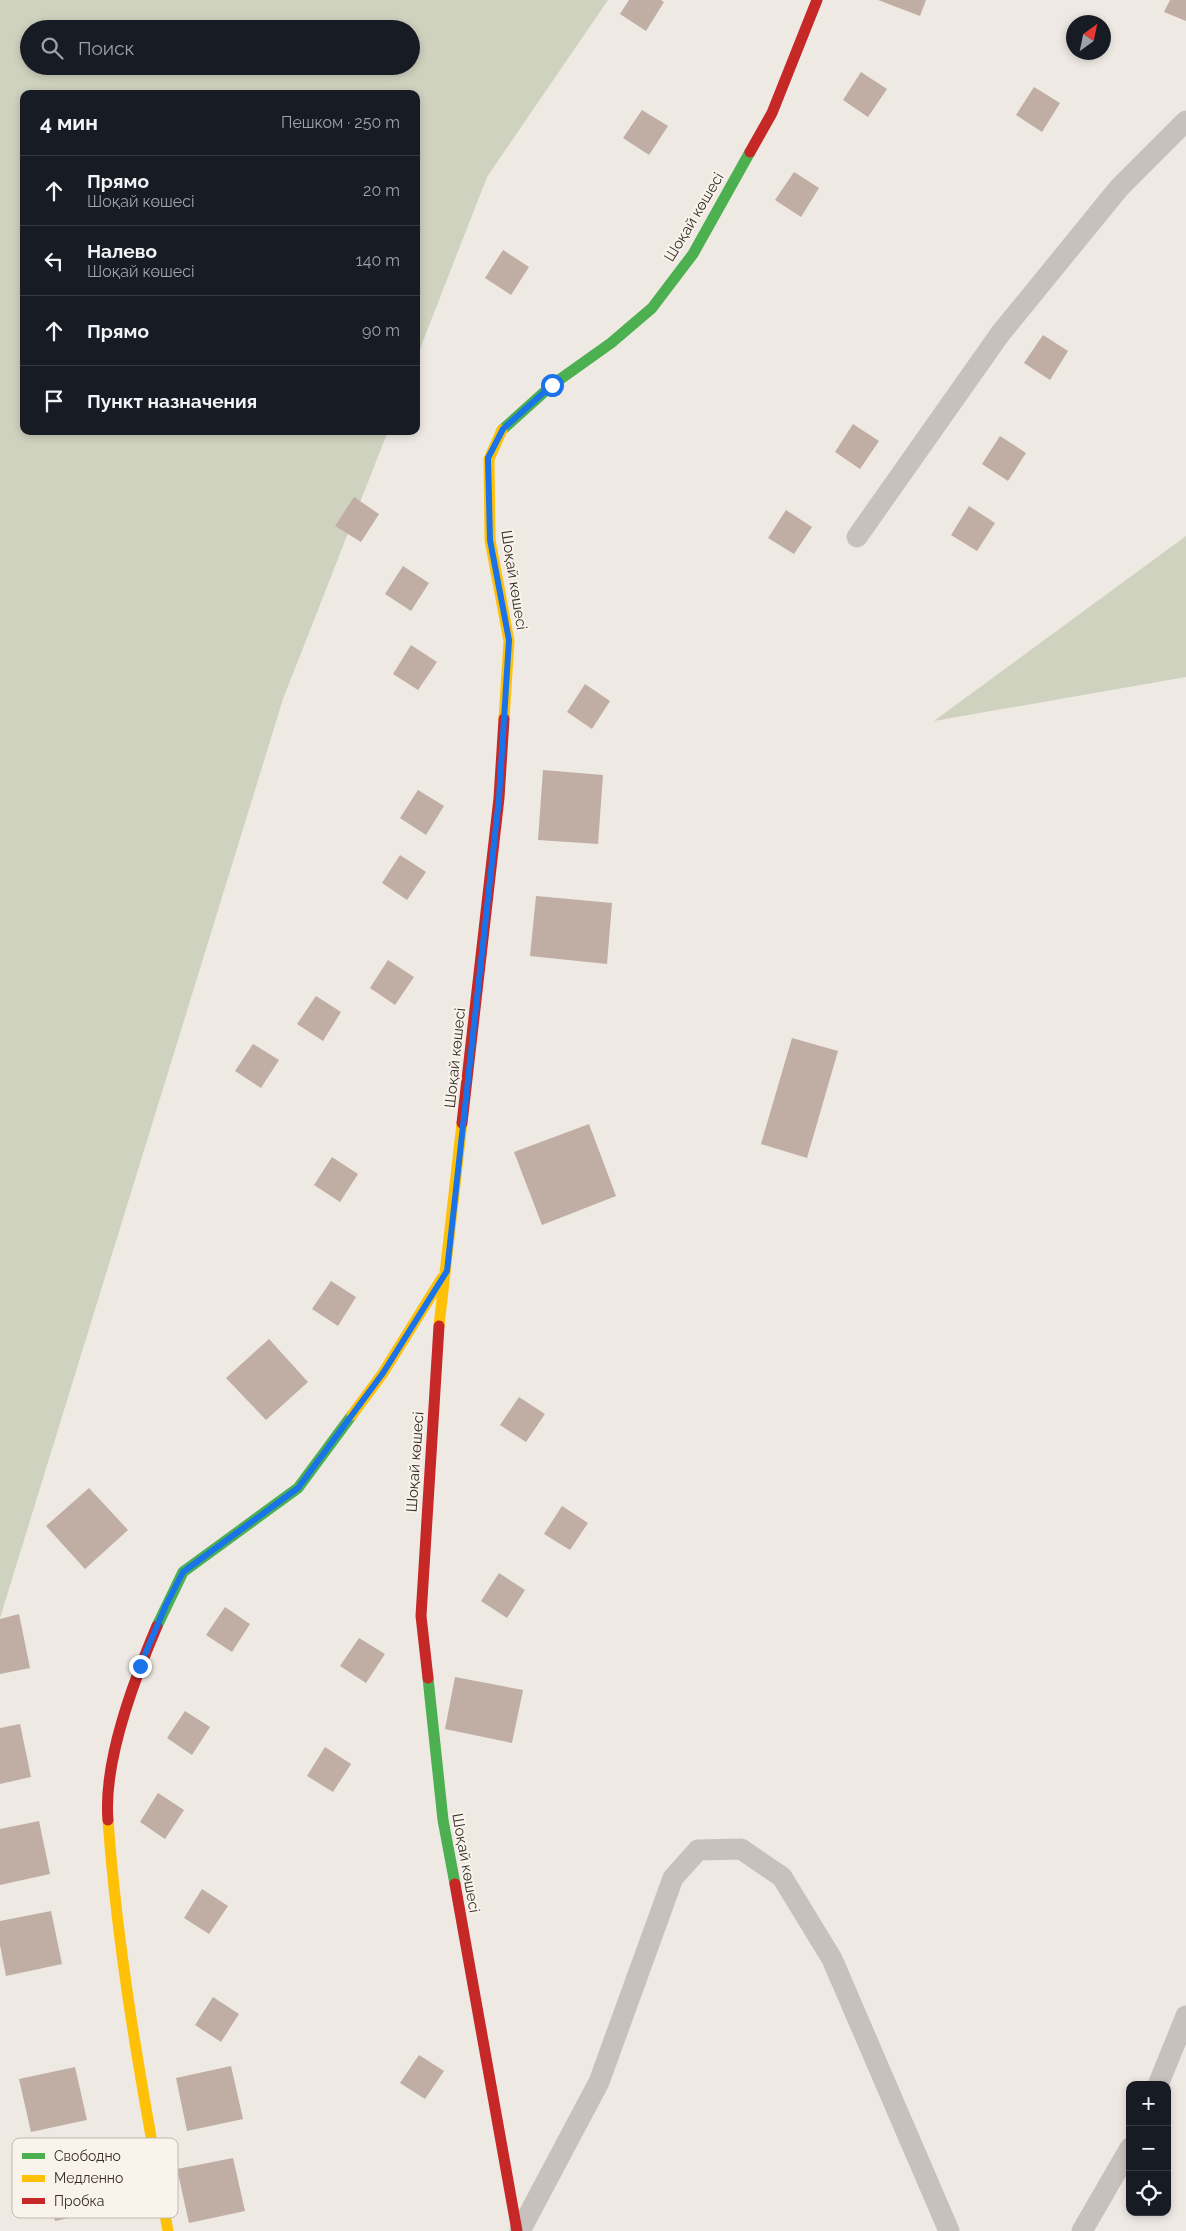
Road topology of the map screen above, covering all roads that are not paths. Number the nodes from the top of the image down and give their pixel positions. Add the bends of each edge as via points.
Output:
1 (817, 0) edge
2 (1186, 121) edge
3 (857, 537) dead end
4 (447, 1271) junction
5 (1186, 2016) edge
6 (1160, 2081) edge
7 (151, 2138) edge
8 (1126, 2155) edge
9 (166, 2218) edge
10 (168, 2231) edge
11 (519, 2231) edge
12 (949, 2231) edge
13 (1082, 2231) edge

1 - 4 street, Шоқай көшесі via 772,112 693,254 652,308 611,343 552,385 503,429 488,458 490,540 509,640 499,798
2 - 3 lane via 1119,188 1000,334
4 - 7 street via 383,1373 298,1488 183,1572 140,1666 119,1735 106,1800 114,1902
4 - 11 street, Шоқай көшесі via 438,1337 421,1616 443,1820
5 - 6 lane
8 - 13 lane
9 - 10 street
11 - 12 lane via 599,2082 673,1878 698,1850 741,1849 782,1876 832,1960

